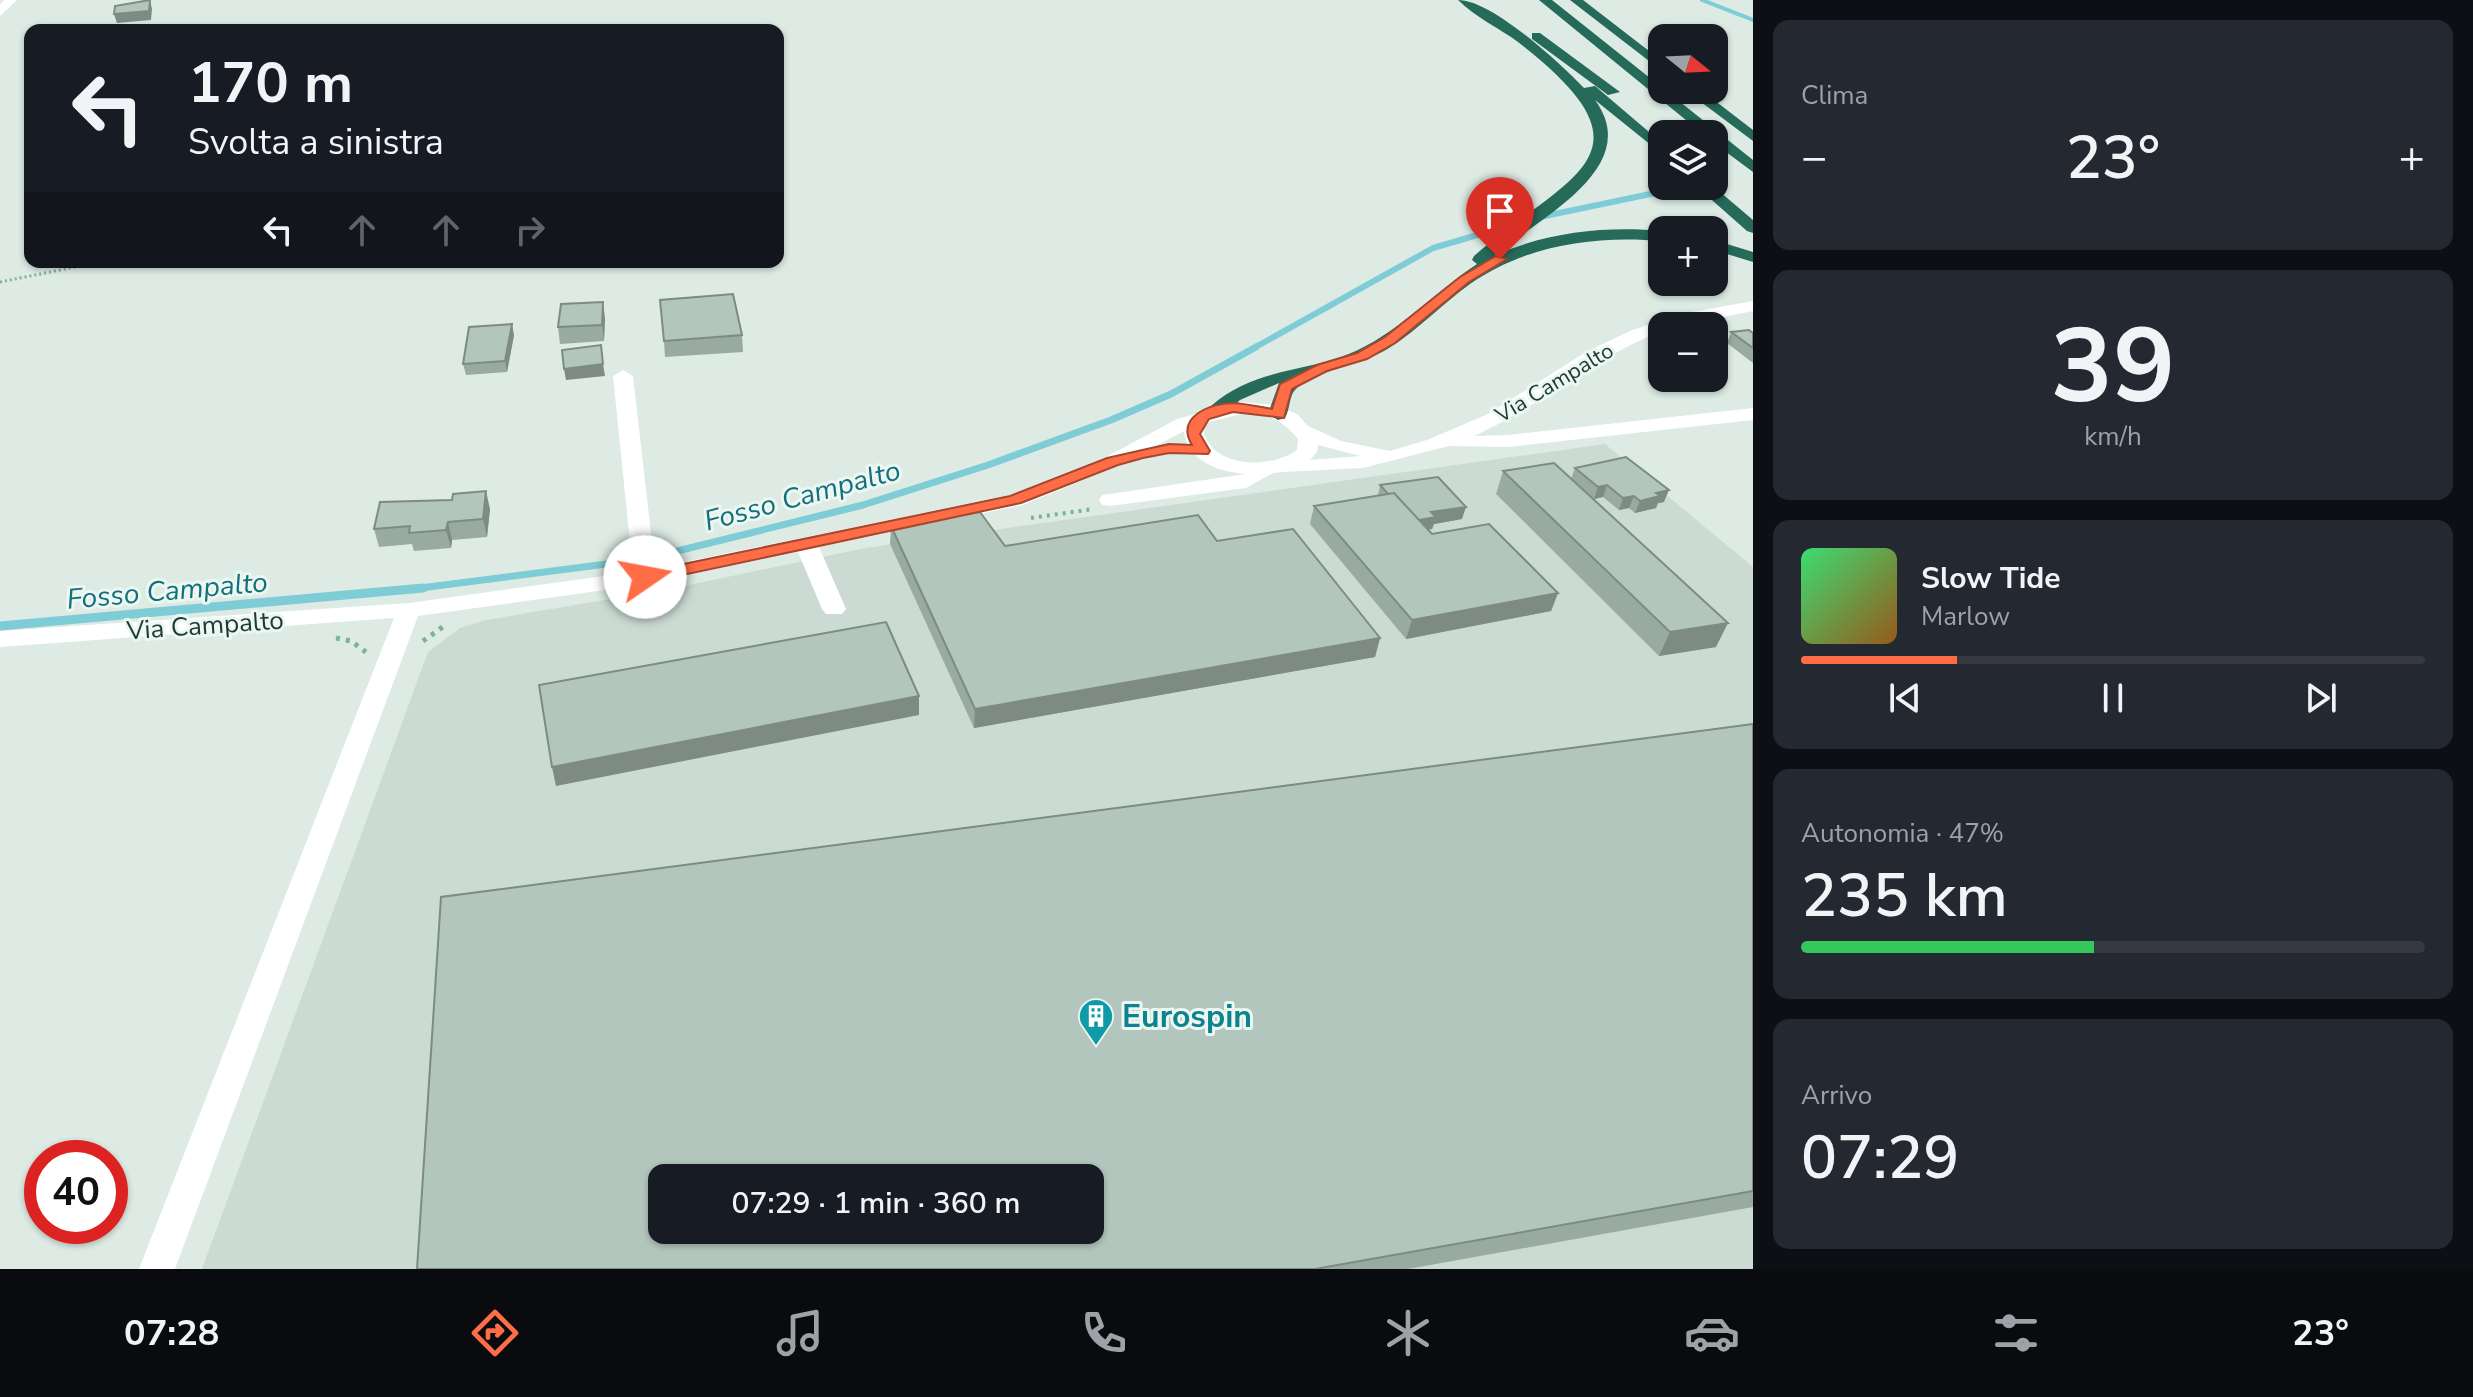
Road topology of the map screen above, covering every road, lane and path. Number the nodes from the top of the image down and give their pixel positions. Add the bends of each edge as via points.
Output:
1 (11, 0) edge
2 (1464, 0) edge
3 (1480, 0) edge
4 (1545, 0) edge
5 (1576, 0) edge
6 (0, 12) edge
7 (1520, 37) junction
8 (1648, 56) edge
9 (1710, 104) edge
10 (1694, 120) edge
11 (1648, 121) edge
12 (1753, 137) edge
13 (1648, 138) edge
14 (1728, 147) edge
15 (1753, 167) edge
16 (1728, 189) edge
17 (1720, 200) edge
18 (1753, 210) edge
19 (1753, 228) edge
20 (1648, 235) edge
21 (1728, 249) edge
22 (1753, 257) edge
23 (70, 268) edge
24 (1465, 279) junction
25 (0, 282) edge
26 (1753, 306) edge
27 (1322, 368) junction
28 (623, 376) dead end
29 (1211, 413) junction
30 (1278, 414) junction
31 (1753, 414) edge
32 (1304, 431) junction
33 (1438, 443) junction
34 (1203, 451) junction
35 (1403, 454) junction
36 (1113, 461) junction
37 (1275, 468) junction
38 (1103, 504) joint
39 (1018, 520) dead end
40 (806, 544) junction
41 (645, 577) junction
42 (834, 609) dead end
43 (409, 610) junction
44 (455, 621) dead end
45 (332, 637) dead end
46 (0, 639) edge
47 (414, 654) dead end
48 (369, 656) dead end
49 (157, 1269) edge

1 - 6 street
2 - 7 highway
3 - 11 highway via 1594,77
4 - 10 highway
5 - 8 highway
7 - 13 highway
7 - 24 highway via 1588,100 1598,112 1605,137 1596,162 1482,257
9 - 12 highway
14 - 15 highway
16 - 18 highway
17 - 19 highway
20 - 24 highway via 1603,232 1500,259
21 - 22 highway
23 - 25 path
24 - 27 highway via 1390,340 1362,356
26 - 33 street, Via Campalto via 1703,313 1642,331 1575,366 1487,423
27 - 29 highway via 1252,384
27 - 30 highway via 1286,387
28 - 41 street
29 - 30 street via 1248,408
29 - 34 street via 1193,427
29 - 36 street
30 - 32 street, Via Campalto
31 - 33 street via 1508,441
32 - 35 street, Via Campalto via 1364,453
32 - 37 street via 1307,452
33 - 35 street, Via Campalto
34 - 36 street via 1169,449
34 - 37 street, Via Campalto via 1233,466
35 - 37 street, Via Campalto via 1336,468
36 - 40 street, Via Campalto via 1015,500
37 - 38 street via 1246,482
38 - 39 path
40 - 41 street, Via Campalto
40 - 42 street
41 - 43 street, Via Campalto
43 - 46 street, Via Campalto
43 - 49 street
44 - 47 path via 423,641
45 - 48 path via 351,641

